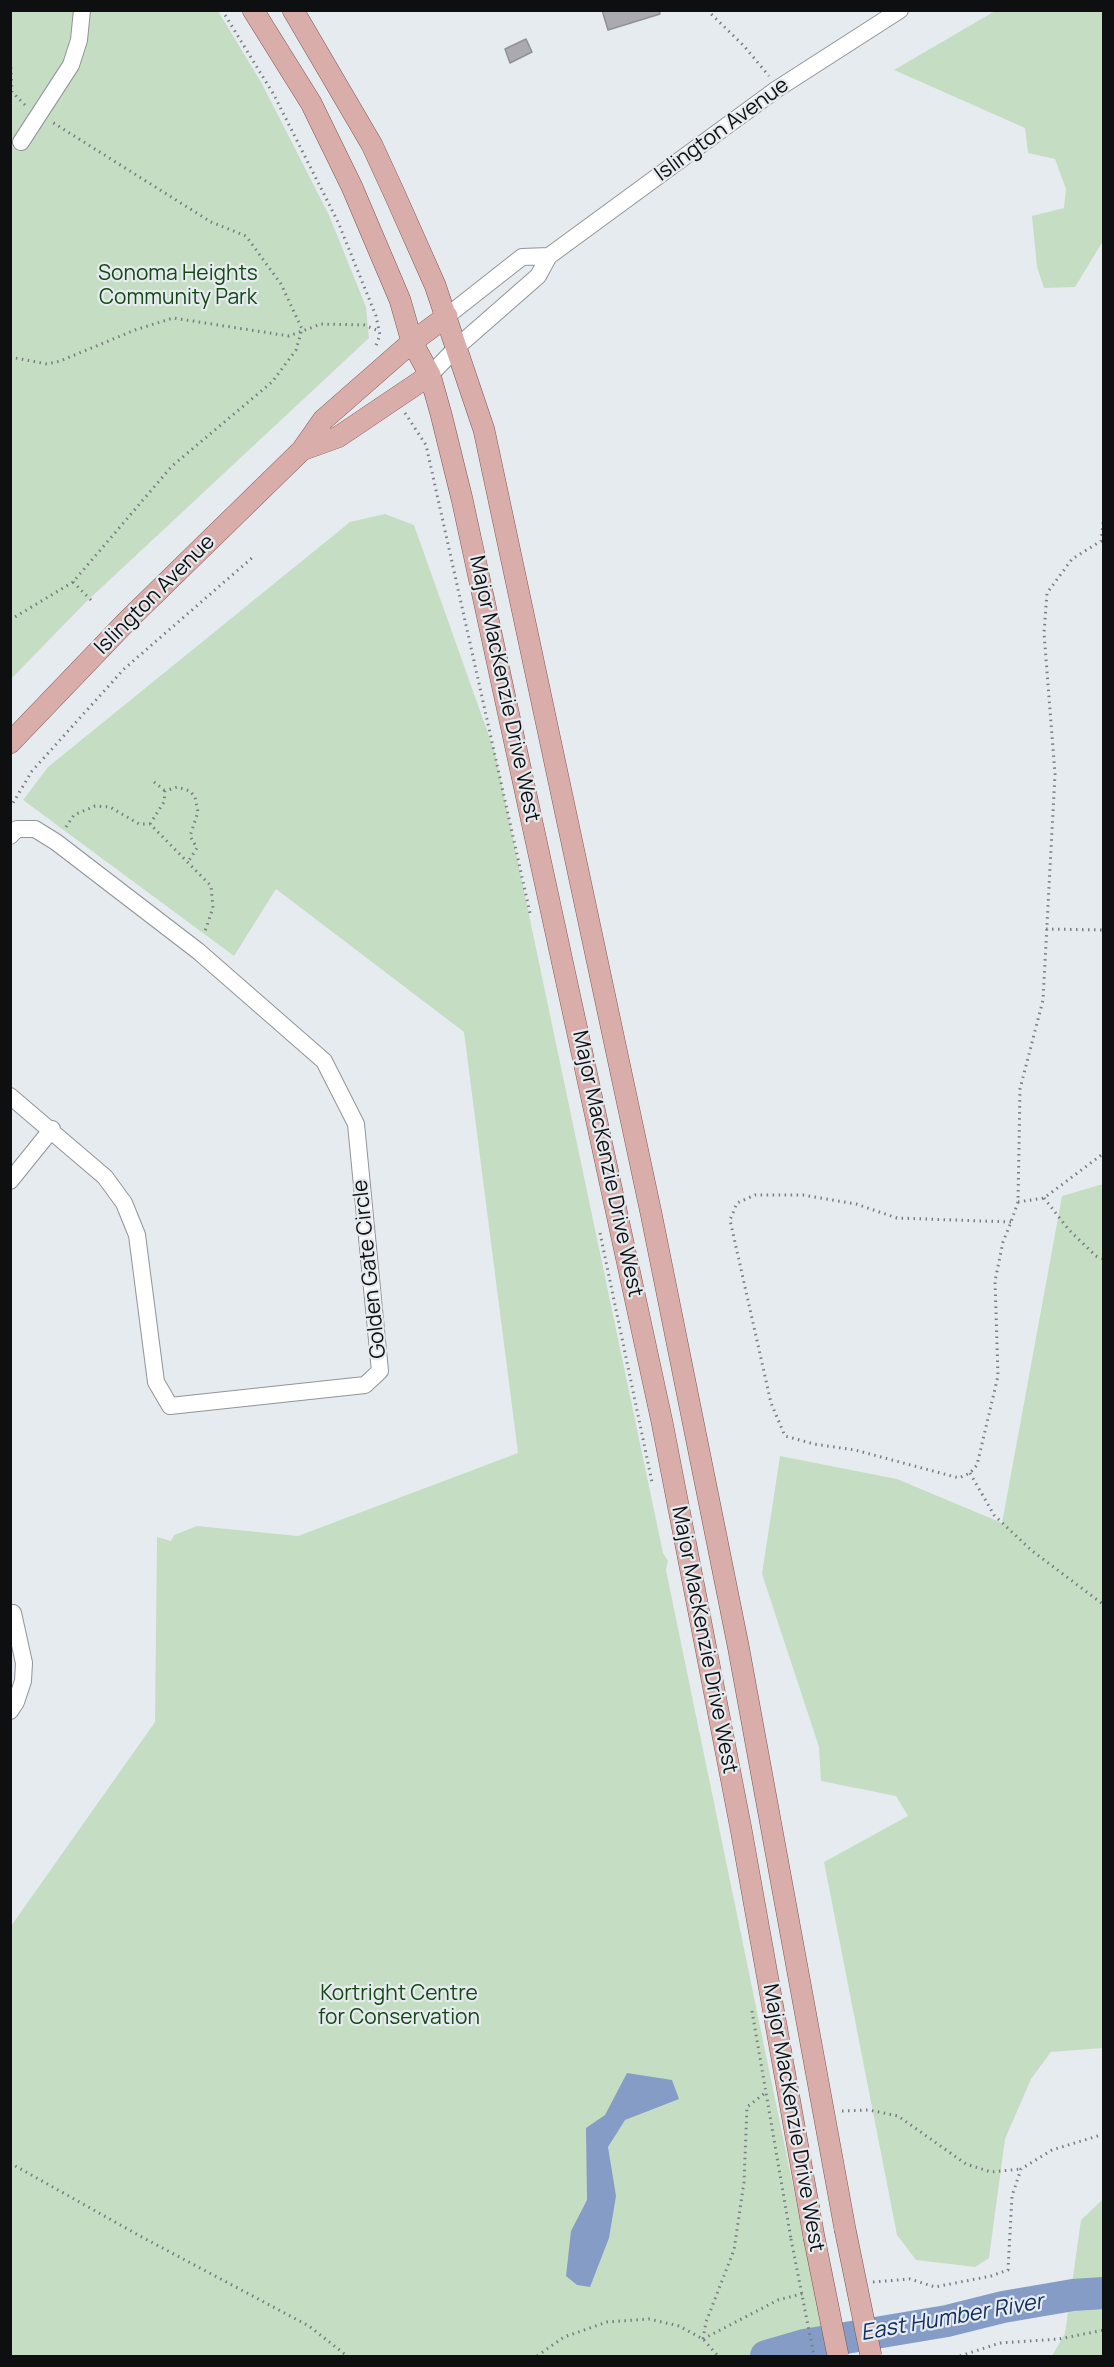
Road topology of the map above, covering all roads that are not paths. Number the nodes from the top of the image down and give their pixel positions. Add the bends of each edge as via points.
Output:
1 (82, 10) edge
2 (253, 10) edge
3 (292, 10) edge
4 (900, 10) edge
5 (21, 142) dead end
6 (549, 256) junction
7 (447, 316) junction
8 (412, 342) junction
9 (457, 347) junction
10 (430, 375) junction
11 (302, 450) junction
12 (10, 743) edge
13 (10, 836) edge
14 (10, 1096) edge
15 (52, 1129) junction
16 (10, 1181) edge
17 (13, 1613) dead end
18 (10, 1710) edge
19 (838, 2356) edge
20 (872, 2356) edge

1 - 5 street via 71,65
2 - 8 main road, Major MacKenzie Drive West via 311,103 352,188 400,300
3 - 7 main road, Major MacKenzie Drive West via 372,144
4 - 6 street, Islington Avenue via 777,89
6 - 7 street, Islington Avenue via 522,257
6 - 9 street, Islington Avenue via 538,276
7 - 8 main road, Islington Avenue
7 - 9 main road, Major MacKenzie Drive West
8 - 10 main road, Major MacKenzie Drive West
8 - 11 main road, Islington Avenue via 323,420
9 - 10 street, Islington Avenue
9 - 20 main road, Major MacKenzie Drive West, bridge via 498,489 651,1213 738,1644 845,2229
10 - 11 main road, Islington Avenue via 338,437
10 - 19 main road, Major MacKenzie Drive West, bridge via 462,499 662,1422
11 - 12 main road, Islington Avenue via 127,621
13 - 15 street, Golden Gate Circle via 17,829 35,829 56,842 198,951 324,1061 356,1124 380,1371 365,1385 170,1406 156,1382 138,1235 124,1203 105,1177
14 - 15 street, Golden Gate Circle
15 - 16 street
17 - 18 street via 24,1663 23,1681

